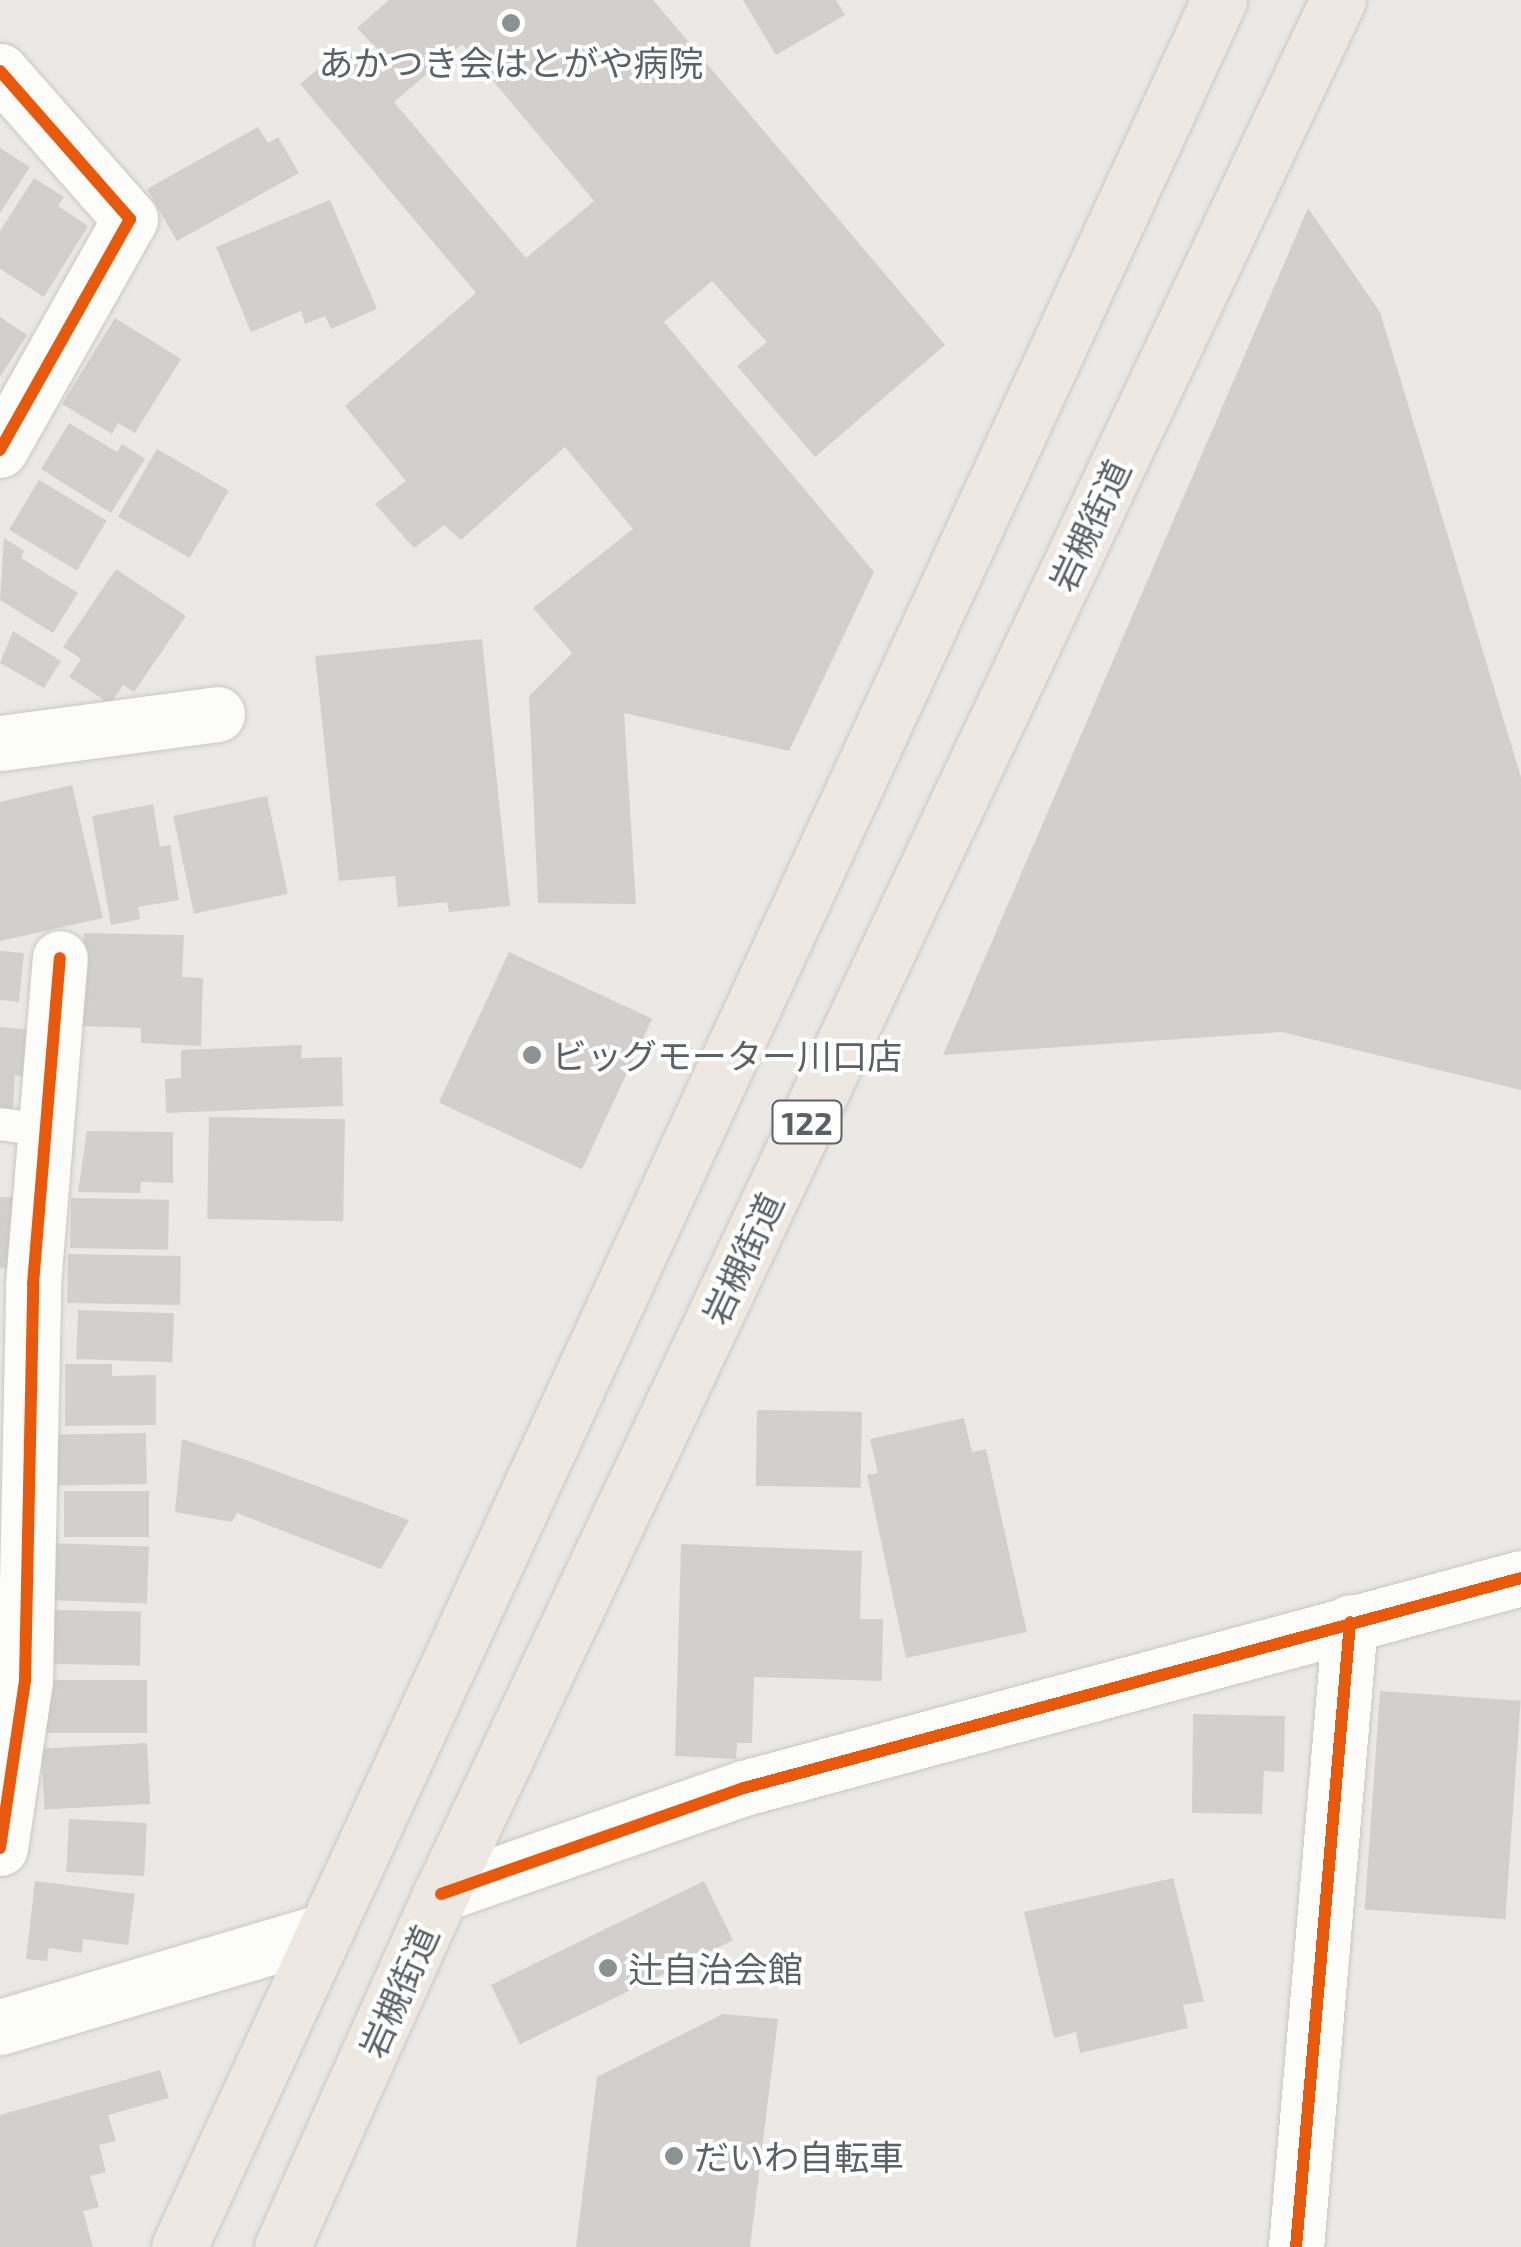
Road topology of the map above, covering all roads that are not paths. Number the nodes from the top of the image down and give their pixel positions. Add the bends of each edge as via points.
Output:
1 (1218, 0) edge
2 (1338, 0) edge
3 (0, 71) edge
4 (0, 450) edge
5 (217, 714) dead end
6 (0, 744) edge
7 (60, 958) dead end
8 (25, 1127) edge
9 (1521, 1578) edge
10 (1350, 1622) junction
11 (0, 1848) edge
12 (441, 1894) junction
13 (326, 1931) junction
14 (0, 2027) edge
15 (179, 2247) edge
16 (282, 2247) edge
17 (1296, 2247) edge

1 - 13 highway, 122
2 - 12 highway, 岩槻街道 / 122
3 - 4 street via 130,219
5 - 6 street
7 - 8 street
8 - 11 street via 33,1284 25,1680
9 - 10 street
10 - 12 street via 744,1788
10 - 17 street
12 - 16 highway, 岩槻街道 / 122
13 - 14 street
13 - 15 highway, 122

